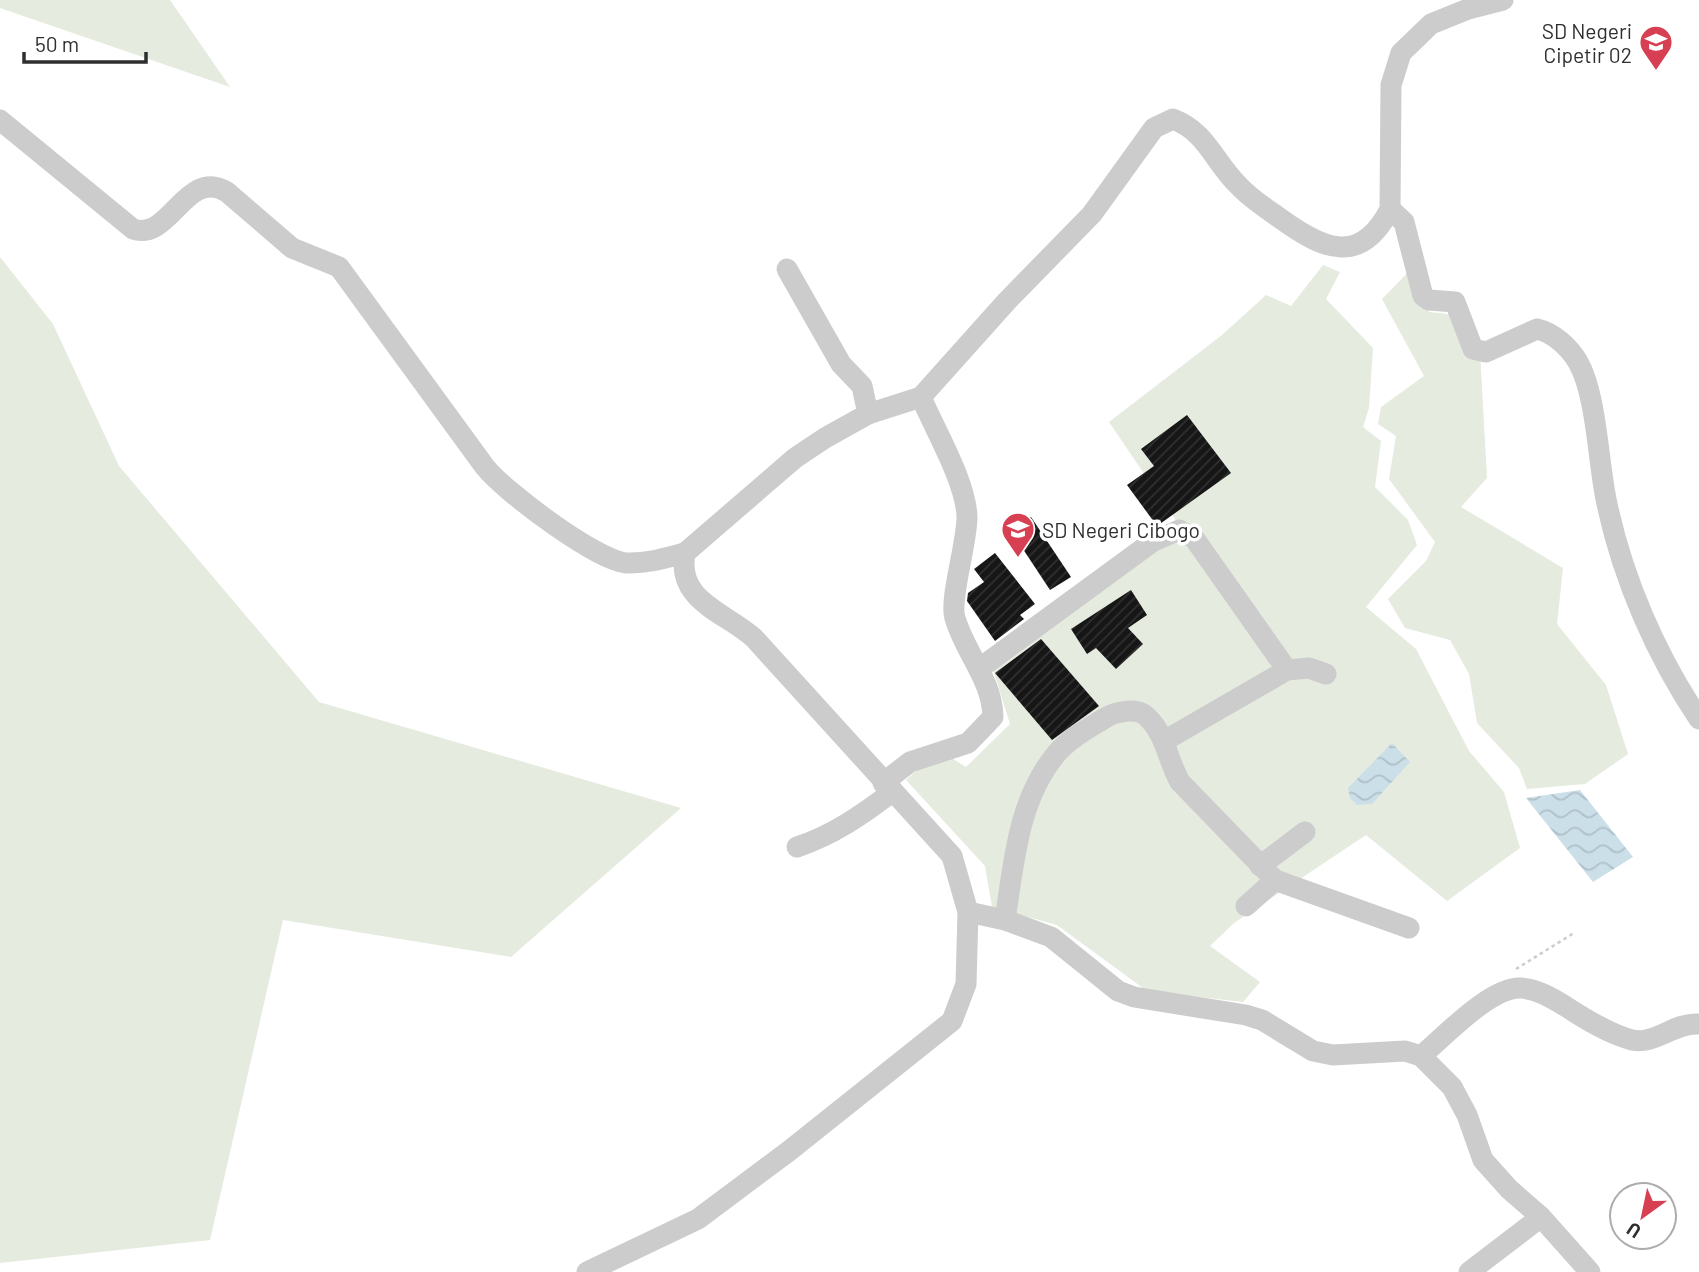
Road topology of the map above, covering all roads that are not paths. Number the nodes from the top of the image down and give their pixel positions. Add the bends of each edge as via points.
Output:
1 (1503, 0) edge
2 (1467, 4) edge
3 (0, 120) edge
4 (1390, 209) junction
5 (787, 268) dead end
6 (921, 397) junction
7 (868, 414) junction
8 (685, 553) junction
9 (980, 668) junction
10 (1287, 670) junction
11 (1326, 674) dead end
12 (1699, 719) edge
13 (1164, 741) junction
14 (888, 787) junction
15 (1305, 832) dead end
16 (797, 847) dead end
17 (1268, 873) junction
18 (1246, 906) dead end
19 (968, 912) junction
20 (1004, 920) junction
21 (1409, 928) dead end
22 (1699, 1024) edge
23 (1421, 1056) junction
24 (1541, 1217) junction
25 (587, 1272) edge
26 (1469, 1272) edge
27 (1590, 1272) edge

1 - 2 street
2 - 4 street via 1412,39 1395,67
3 - 8 street via 140,232 154,226 197,189 215,186 228,192 275,237 339,267 485,467 512,494 612,559 641,562
4 - 6 street via 1368,239 1351,247 1321,244 1240,187 1200,134 1172,119 1163,121 1092,214
4 - 12 street via 1404,222 1423,296 1455,302 1476,351 1486,352 1537,329 1556,338 1579,363 1617,552 1661,652
5 - 7 street via 845,371 862,386
6 - 7 street
6 - 9 street via 967,513 954,617
7 - 8 street via 795,458
8 - 14 street via 682,566 691,591 754,638
9 - 10 street via 1152,542 1180,530 1194,538
9 - 14 street via 993,701 993,717 984,729 959,748 910,762
10 - 11 street via 1308,668
10 - 13 street
13 - 17 street via 1169,764 1180,782
13 - 20 street via 1143,713 1133,711 1110,715 1057,753 1023,812
14 - 16 street via 845,826
14 - 19 street via 953,856
15 - 17 street
17 - 18 street
17 - 21 street
19 - 20 street
19 - 25 street via 966,984 953,1021 698,1219
20 - 23 street via 1051,937 1106,983 1134,997 1246,1015 1313,1051 1332,1055 1405,1051
22 - 23 street via 1635,1040 1545,994 1522,988 1497,993
23 - 24 street via 1452,1087 1483,1160
24 - 26 street
24 - 27 street

